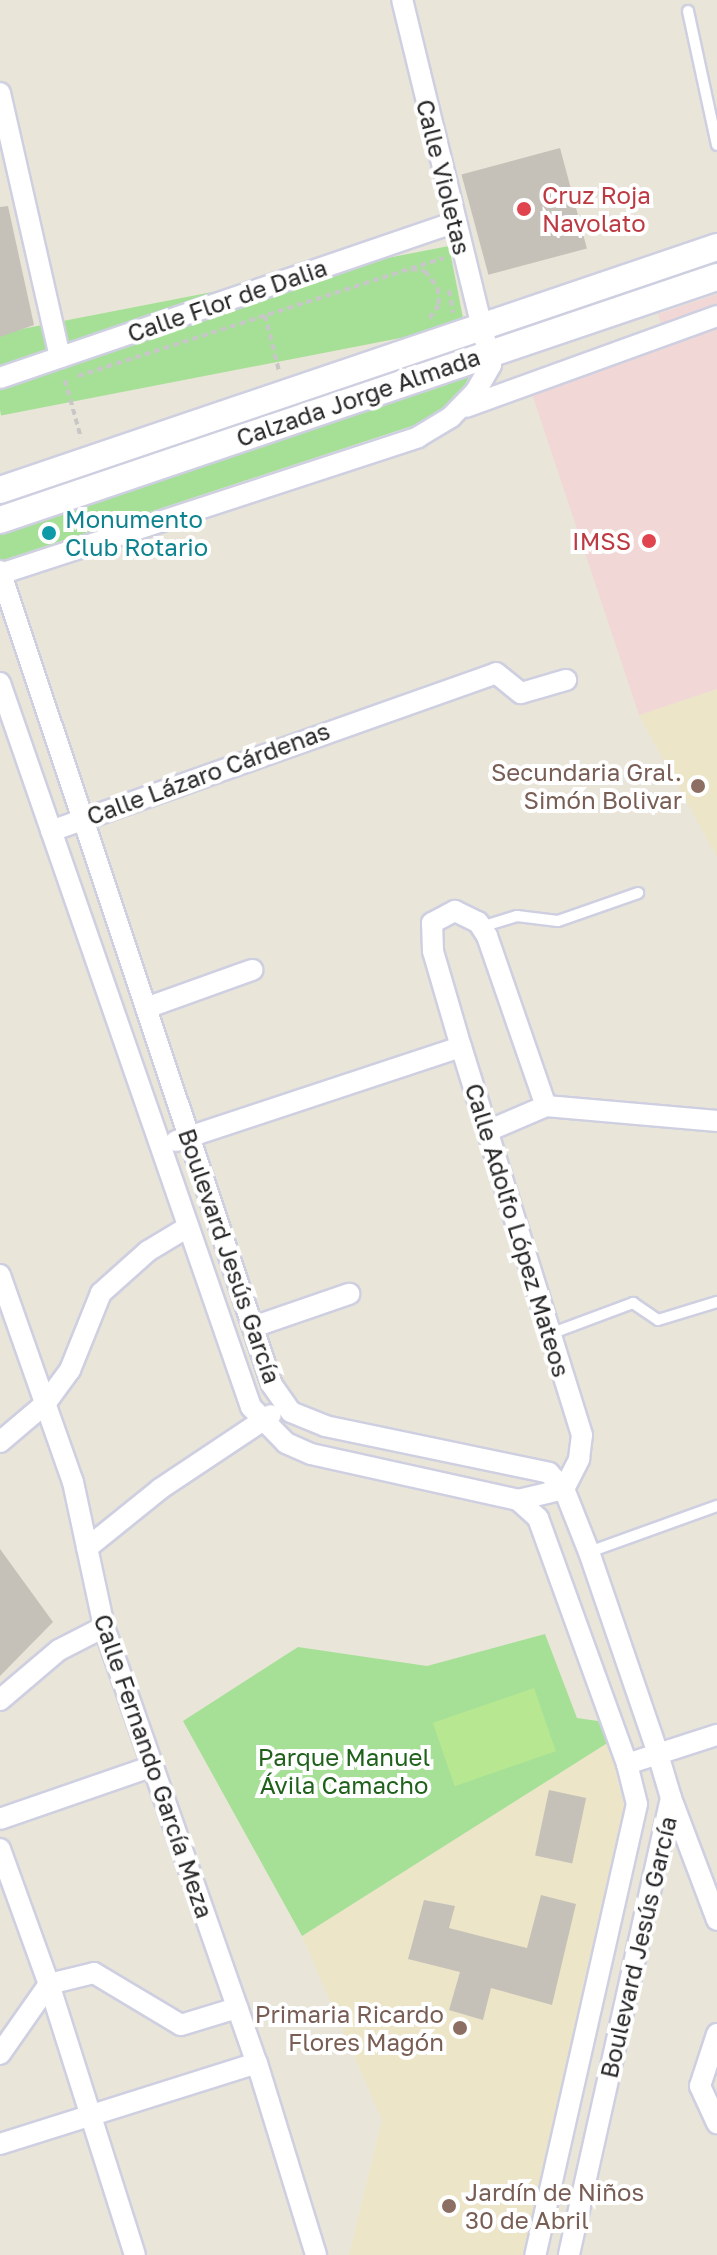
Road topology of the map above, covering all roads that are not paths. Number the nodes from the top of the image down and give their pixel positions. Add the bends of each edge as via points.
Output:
1 (402, 0) edge
2 (688, 11) dead end
3 (0, 93) edge
4 (717, 145) edge
5 (454, 223) junction
6 (717, 247) edge
7 (717, 277) edge
8 (717, 316) edge
9 (486, 340) junction
10 (60, 357) junction
11 (0, 378) edge
12 (462, 408) junction
13 (0, 490) edge
14 (0, 520) edge
15 (1, 573) edge
16 (566, 680) dead end
17 (0, 683) edge
18 (83, 818) junction
19 (51, 831) junction
20 (638, 893) dead end
21 (481, 927) junction
22 (252, 970) dead end
23 (146, 1008) junction
24 (461, 1047) junction
25 (546, 1106) junction
26 (717, 1121) edge
27 (490, 1130) junction
28 (189, 1136) junction
29 (161, 1147) junction
30 (188, 1227) junction
31 (0, 1275) edge
32 (349, 1294) dead end
33 (717, 1302) edge
34 (253, 1327) junction
35 (550, 1334) junction
36 (45, 1404) junction
37 (284, 1404) junction
38 (263, 1421) junction
39 (0, 1442) edge
40 (564, 1489) junction
41 (518, 1500) junction
42 (717, 1506) edge
43 (87, 1548) junction
44 (589, 1552) junction
45 (104, 1627) junction
46 (0, 1700) edge
47 (717, 1735) edge
48 (658, 1754) junction
49 (627, 1764) junction
50 (153, 1766) junction
51 (671, 1798) junction
52 (0, 1819) edge
53 (0, 1849) edge
54 (717, 1920) edge
55 (49, 1984) junction
56 (237, 2008) junction
57 (717, 2034) edge
58 (0, 2054) edge
59 (257, 2063) junction
60 (88, 2115) junction
61 (717, 2123) edge
62 (0, 2144) edge
63 (135, 2255) edge
64 (316, 2255) edge
65 (535, 2255) edge
66 (569, 2255) edge

1 - 5 street, Calle Violetas
2 - 4 lane
3 - 10 street
5 - 9 street, Calle Violetas
5 - 10 street, Calle Flor de Dalia
6 - 9 street, Calzada Jorge Almada
7 - 9 street, Calzada Jorge Almada
8 - 12 street
9 - 12 street via 491,365
9 - 13 street, Calzada Jorge Almada
9 - 14 street, Calzada Jorge Almada
10 - 11 street, Calle Flor de Dalia
12 - 15 street via 418,437 371,454
15 - 18 street, Boulevard Jesús García
16 - 18 street, Calle Lázaro Cárdenas via 521,693 496,673
17 - 19 street, Boulevard Jesús García
18 - 19 street, Calle Lázaro Cárdenas
18 - 23 street, Boulevard Jesús García
19 - 29 street, Boulevard Jesús García
20 - 21 lane via 558,921 517,916
21 - 24 street, Calle Adolfo López Mateos via 455,911 432,923 433,951
21 - 25 street
22 - 23 street
23 - 28 street, Boulevard Jesús García
24 - 27 street, Calle Adolfo López Mateos
24 - 28 street
25 - 26 street
25 - 27 street
27 - 35 street, Calle Adolfo López Mateos
28 - 29 street
28 - 34 street, Boulevard Jesús García
29 - 30 street, Boulevard Jesús García
30 - 36 street via 148,1251 101,1293 70,1370
30 - 38 street, Boulevard Jesús García via 251,1407
31 - 36 street, Calle Fernando García Meza
32 - 34 street
33 - 35 lane via 658,1320 633,1303
34 - 37 street, Boulevard Jesús García
35 - 40 street, Calle Adolfo López Mateos via 582,1435 579,1459
36 - 39 street
36 - 43 street, Calle Fernando García Meza via 73,1482
37 - 38 street
37 - 40 street, Boulevard Jesús García via 325,1426 549,1473
38 - 41 street, Boulevard Jesús García via 286,1443 311,1454
38 - 43 street via 160,1489
40 - 41 street
40 - 44 street, Boulevard Jesús García
41 - 49 street, Boulevard Jesús García via 538,1518 547,1539
42 - 44 lane
43 - 45 street, Calle Fernando García Meza
44 - 48 street, Boulevard Jesús García
45 - 46 street via 59,1650
45 - 50 street, Calle Fernando García Meza
47 - 48 street
48 - 49 street
48 - 51 street, Boulevard Jesús García
49 - 65 street, Boulevard Jesús García via 637,1804
50 - 52 street
50 - 56 street, Calle Fernando García Meza
51 - 54 street
51 - 66 street, Boulevard Jesús García
53 - 55 street
55 - 56 street via 94,1973 107,1977 181,2025
55 - 58 street
55 - 60 street
56 - 59 street, Calle Fernando García Meza
57 - 61 street via 700,2086
59 - 60 street
59 - 64 street, Calle Fernando García Meza
60 - 62 street
60 - 63 street

